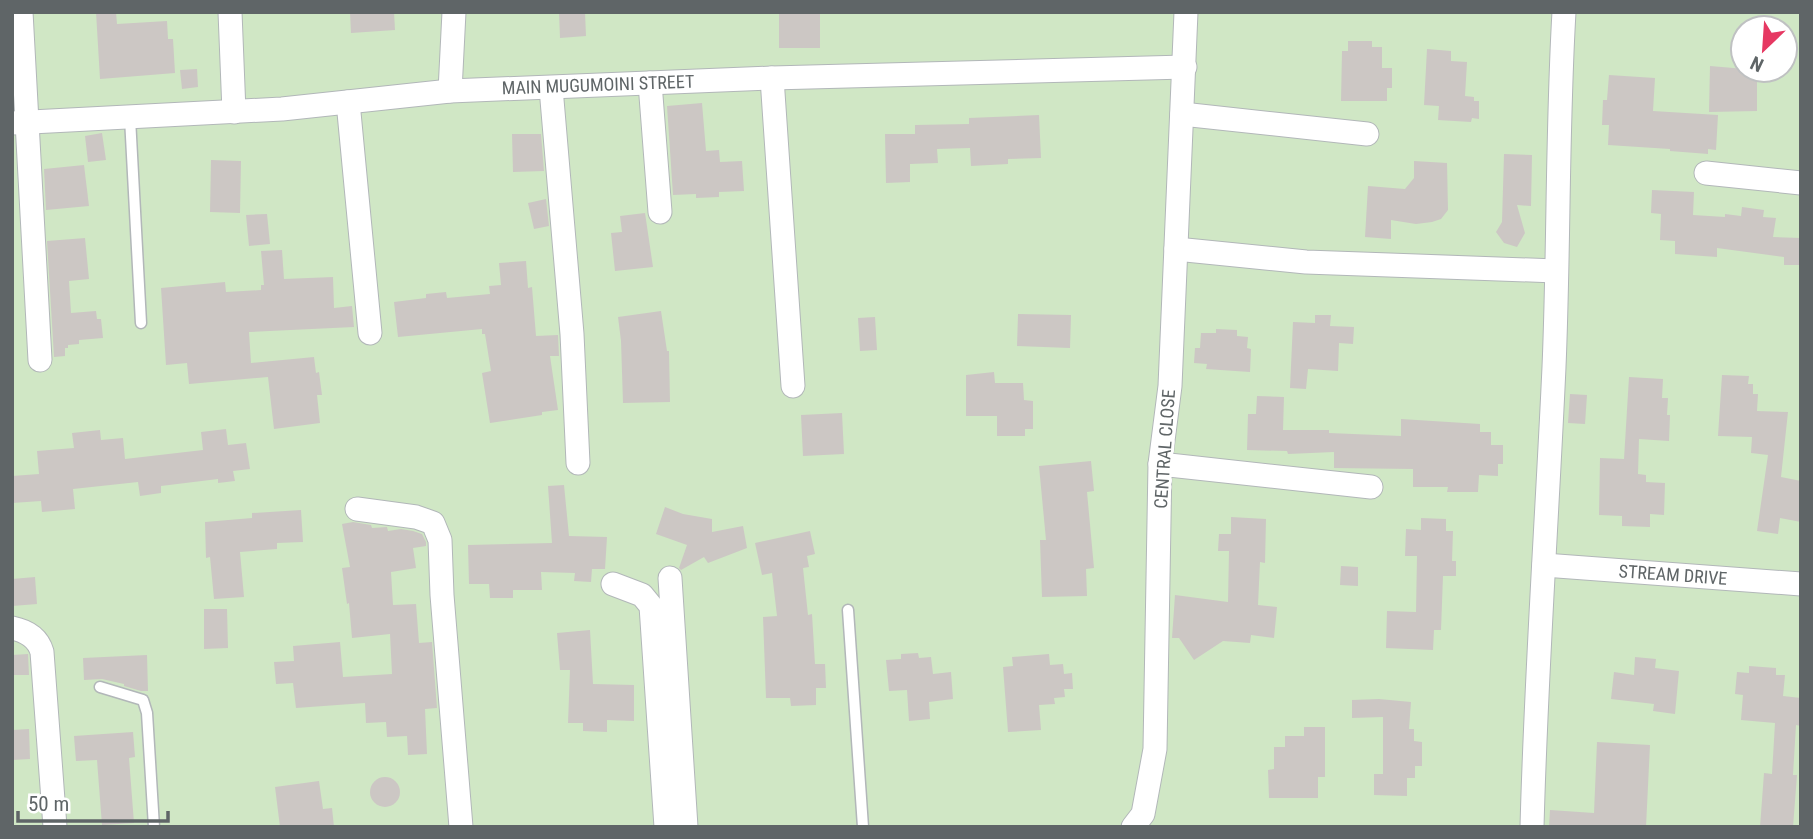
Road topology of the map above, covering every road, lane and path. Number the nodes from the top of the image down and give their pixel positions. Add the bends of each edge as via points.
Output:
1 (21, 12) edge
2 (230, 12) edge
3 (454, 12) edge
4 (1186, 12) edge
5 (1564, 12) edge
6 (1185, 67) junction
7 (772, 78) junction
8 (650, 83) junction
9 (551, 88) junction
10 (450, 91) junction
11 (348, 102) junction
12 (234, 112) junction
13 (1182, 114) junction
14 (130, 118) junction
15 (19, 123) edge
16 (1367, 134) dead end
17 (1706, 173) dead end
18 (1801, 183) edge
19 (660, 212) dead end
20 (1176, 249) junction
21 (1556, 271) junction
22 (141, 323) dead end
23 (370, 333) dead end
24 (40, 360) dead end
25 (793, 386) dead end
26 (578, 463) dead end
27 (1160, 464) junction
28 (1371, 487) dead end
29 (357, 509) dead end
30 (1544, 565) junction
31 (670, 578) dead end
32 (613, 584) dead end
33 (1801, 584) edge
34 (848, 610) dead end
35 (12, 628) edge
36 (100, 687) dead end
37 (55, 827) edge
38 (153, 827) edge
39 (461, 827) edge
40 (666, 827) edge
41 (686, 827) edge
42 (863, 827) edge
43 (1133, 827) edge
44 (1532, 827) edge

1 - 15 street
2 - 12 street
3 - 10 street
4 - 6 street, CENTRAL CLOSE
5 - 21 street
6 - 7 street, MAIN MUGUMOINI STREET
6 - 13 street, CENTRAL CLOSE
7 - 8 street, MAIN MUGUMOINI STREET
7 - 25 street
8 - 9 street, MAIN MUGUMOINI STREET
8 - 19 street
9 - 10 street, MAIN MUGUMOINI STREET
9 - 26 street
10 - 11 street, MAIN MUGUMOINI STREET
11 - 12 street, MAIN MUGUMOINI STREET
11 - 23 street
12 - 14 street, MAIN MUGUMOINI STREET
13 - 16 street
13 - 20 street, CENTRAL CLOSE
14 - 15 street, MAIN MUGUMOINI STREET
14 - 22 lane
15 - 24 street
17 - 18 street
20 - 21 street via 1306,262
20 - 27 street, CENTRAL CLOSE via 1170,386
21 - 30 street
27 - 28 street
27 - 43 street, CENTRAL CLOSE via 1156,749 1143,814
29 - 39 street via 433,523 440,540
30 - 33 street, STREAM DRIVE
30 - 44 street
31 - 41 street
32 - 40 street via 642,595 651,606
34 - 42 lane
35 - 37 street via 39,642 42,652
36 - 38 lane via 144,700

